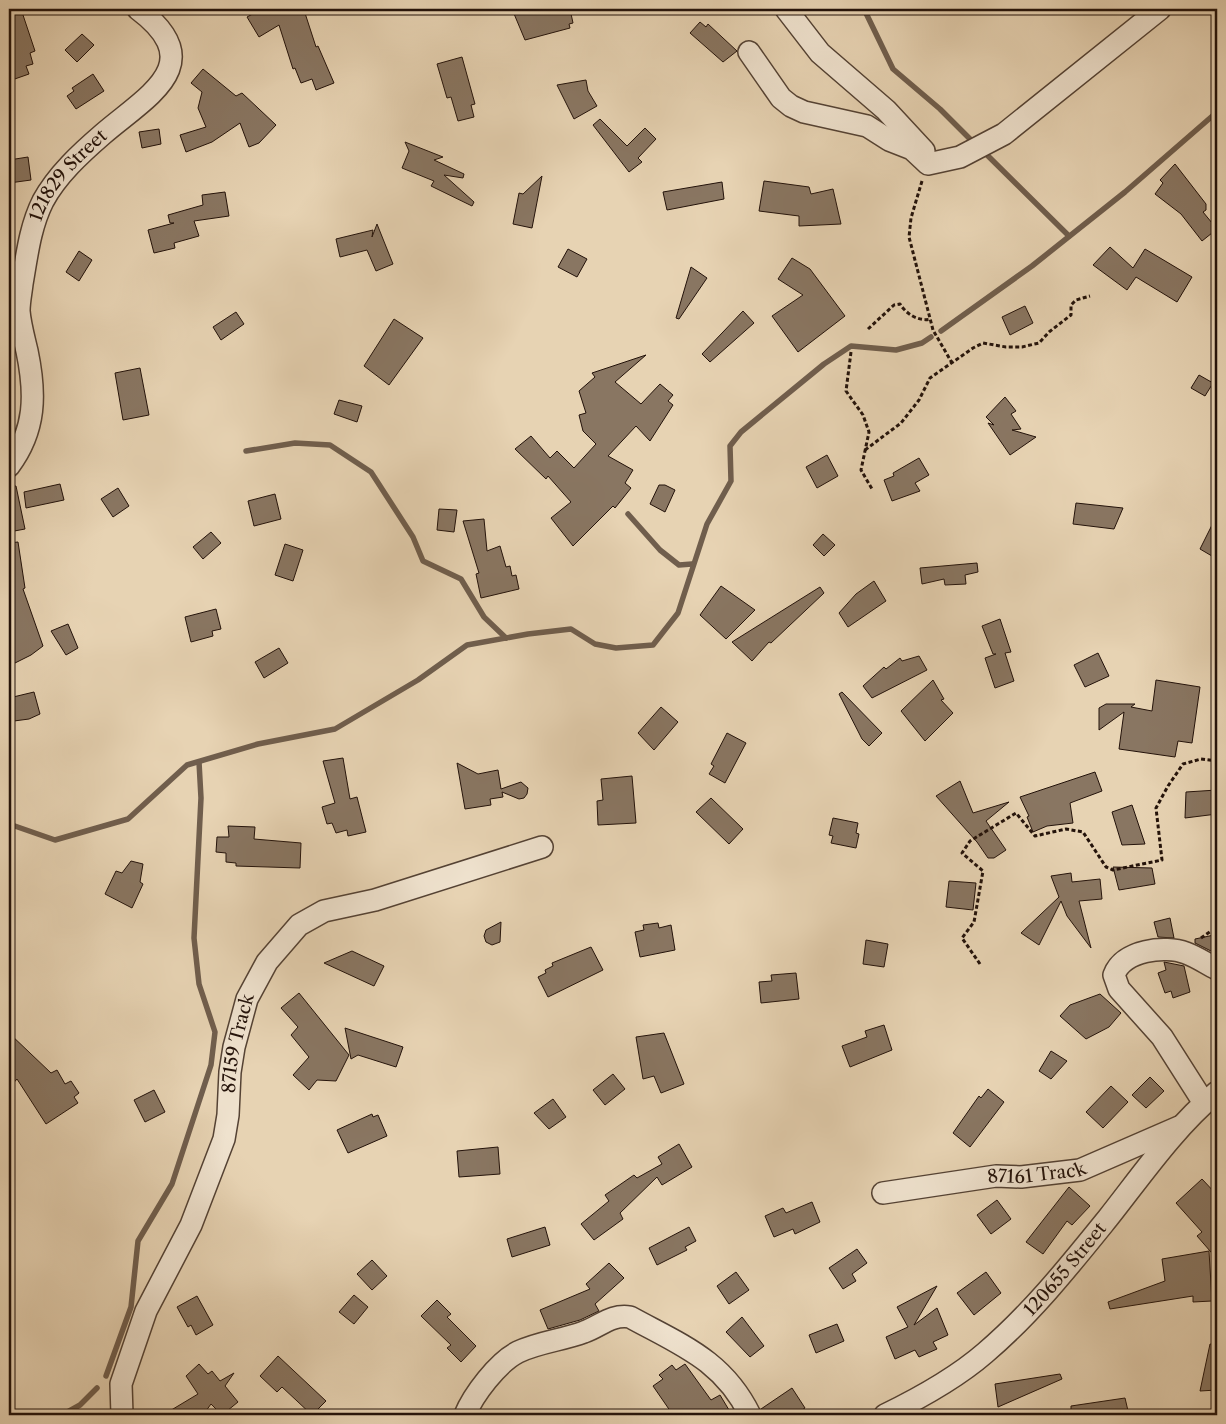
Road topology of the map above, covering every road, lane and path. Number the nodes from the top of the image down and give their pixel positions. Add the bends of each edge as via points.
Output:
1 (138, 9) edge
2 (786, 9) edge
3 (1160, 9) edge
4 (749, 52) dead end
5 (931, 163) junction
6 (1090, 296) dead end
7 (931, 319) junction
8 (868, 329) dead end
9 (851, 352) dead end
10 (952, 363) junction
11 (864, 450) junction
12 (9, 466) edge
13 (872, 489) dead end
14 (1217, 761) edge
15 (542, 846) dead end
16 (980, 964) dead end
17 (1217, 969) edge
18 (1211, 1098) edge
19 (1182, 1126) junction
20 (883, 1193) dead end
21 (122, 1415) edge
22 (465, 1415) edge
23 (750, 1415) edge
24 (885, 1415) edge

1 - 12 street, 121829 Street via 151,18 170,47 169,65 162,84 151,96 103,134 61,174 36,215 28,243 19,310 32,373 33,406 27,437
2 - 5 street via 820,53 886,110
3 - 5 street via 1004,134 960,157
4 - 5 street via 781,98 791,106 867,126 912,149
5 - 7 path via 916,196 909,237
6 - 10 path via 1076,300 1071,305 1071,315 1039,343 1014,348 983,343
7 - 8 path via 925,321 913,316 900,304 894,305
7 - 10 path via 933,330
9 - 11 path via 846,391 863,416 869,432
10 - 11 path via 930,378 919,400 901,423
11 - 13 path via 861,470
14 - 16 path via 1201,759 1182,764 1168,786 1156,808 1162,860 1113,870 1106,867 1083,832 1066,829 1035,836 1016,813 970,841 962,853 983,871 974,922 962,938
15 - 21 street, 87159 Track via 375,900 324,911 300,925 267,962 247,999 234,1048 224,1139 191,1225 146,1310 121,1384
17 - 18 street via 1186,953 1170,949 1135,956 1123,962 1114,975 1119,989
18 - 19 street, 120655 Street
19 - 20 street, 87161 Track via 1080,1170 1020,1177 996,1176
19 - 24 street, 120655 Street via 1038,1301 1005,1335 951,1378
22 - 23 street via 486,1381 513,1355 586,1332 622,1315 701,1355 735,1389

